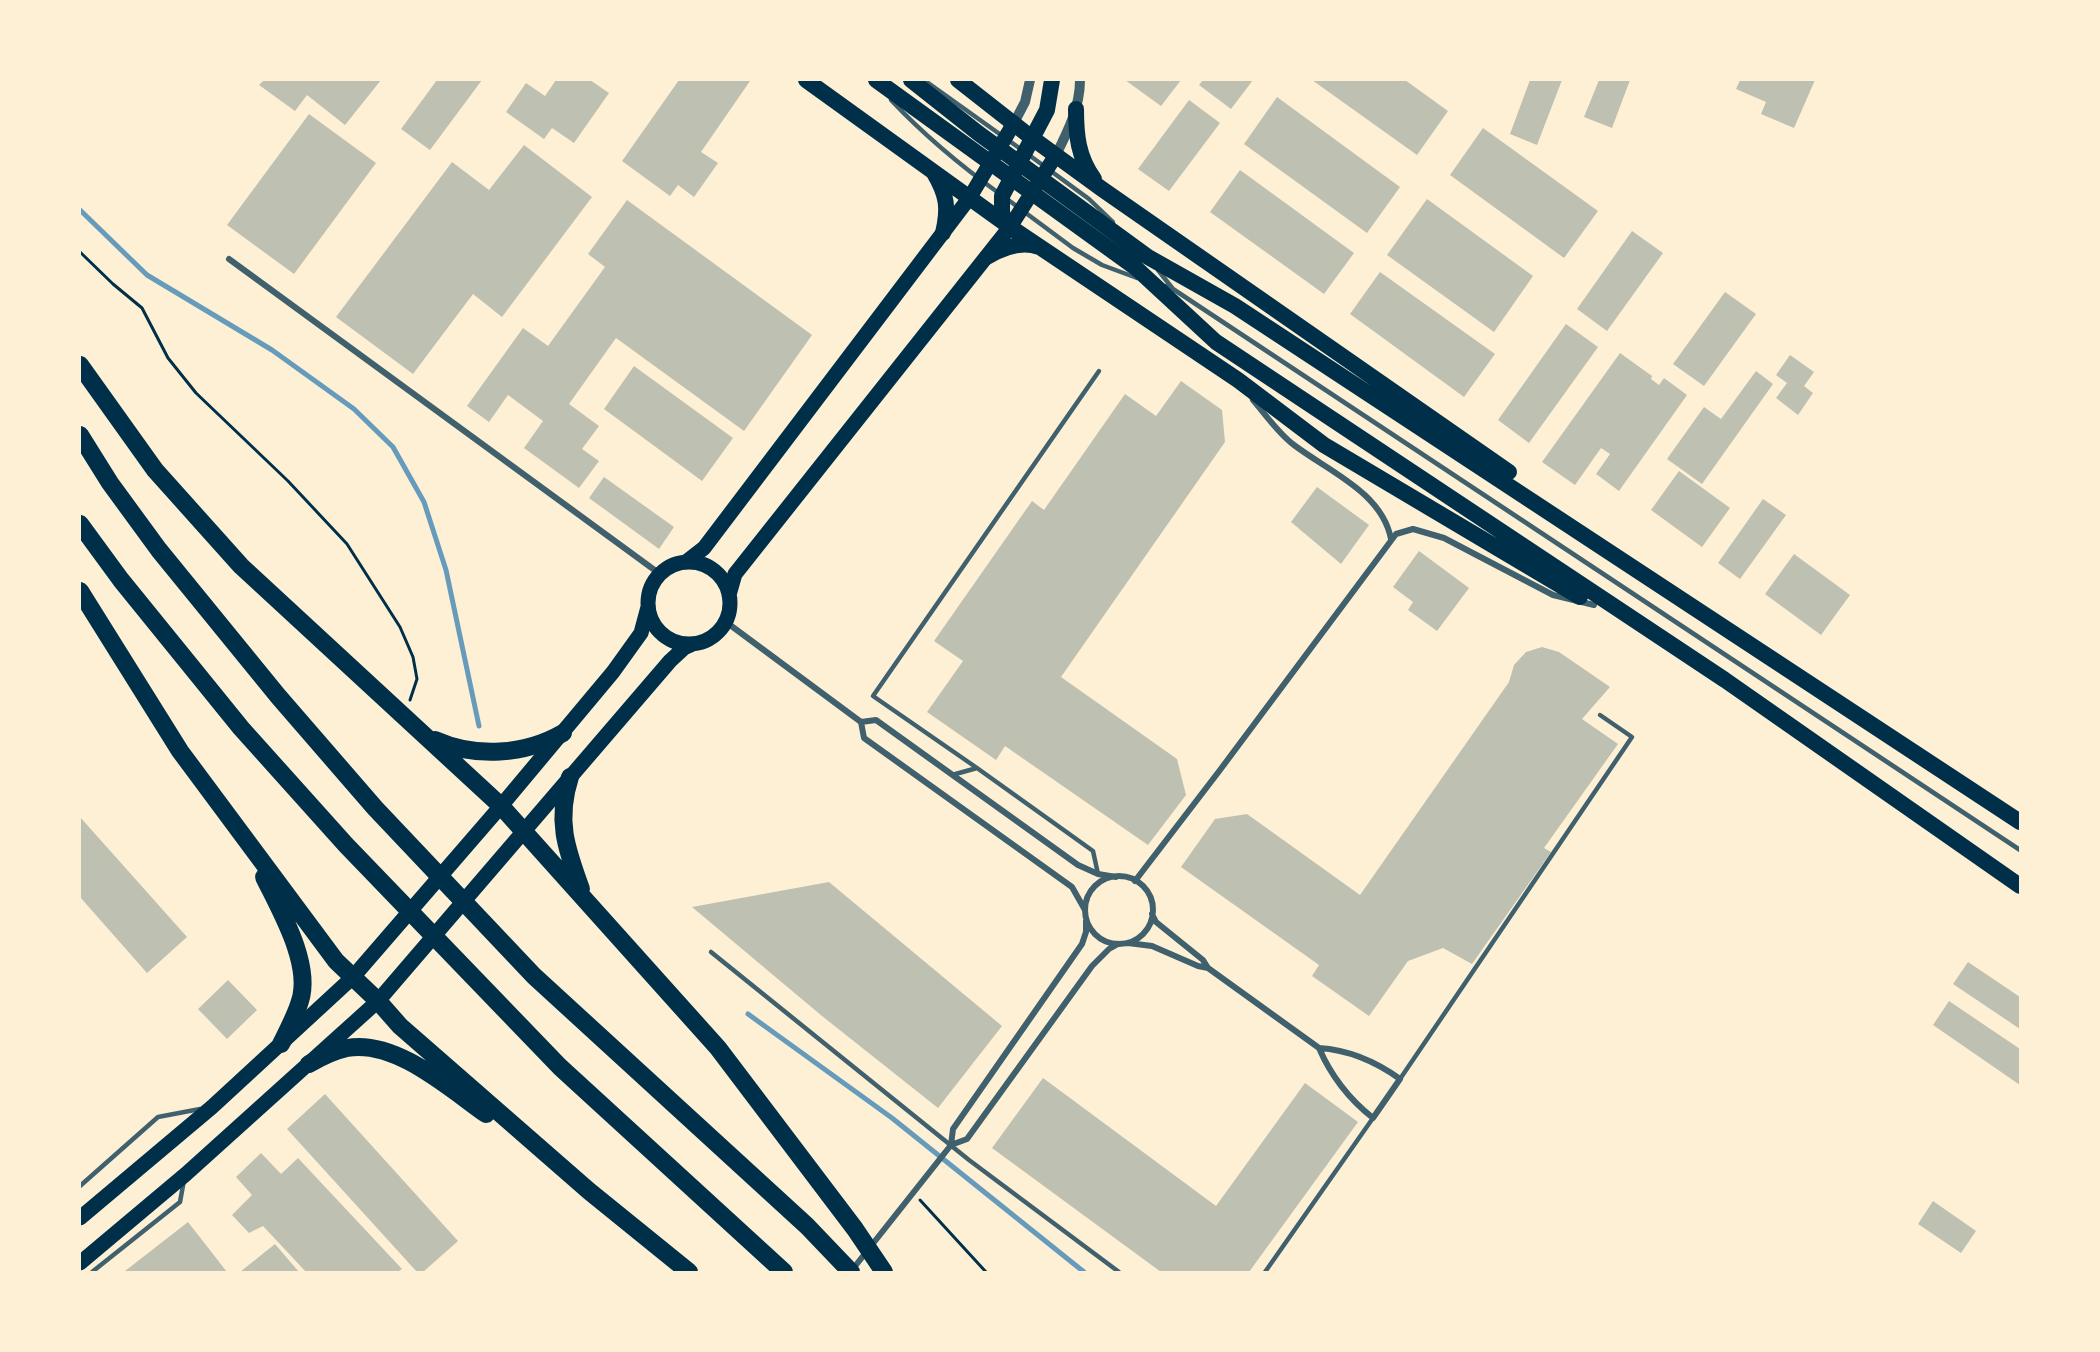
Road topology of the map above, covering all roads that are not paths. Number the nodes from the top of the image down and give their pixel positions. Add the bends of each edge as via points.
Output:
1 (806, 80) edge
2 (874, 80) edge
3 (911, 80) edge
4 (924, 80) edge
5 (958, 80) edge
6 (1030, 80) edge
7 (1052, 80) edge
8 (1080, 80) edge
9 (1076, 109) junction
10 (1010, 130) junction
11 (1028, 145) junction
12 (1052, 162) junction
13 (932, 170) junction
14 (980, 180) junction
15 (1102, 189) junction
16 (1002, 196) junction
17 (970, 197) junction
18 (1022, 210) junction
19 (1115, 224) dead end
20 (1010, 227) junction
21 (1123, 231) dead end
22 (943, 233) junction
23 (1040, 247) junction
24 (987, 257) junction
25 (229, 259) dead end
26 (1173, 289) junction
27 (80, 365) edge
28 (1099, 371) dead end
29 (1234, 378) junction
30 (80, 435) edge
31 (1557, 517) junction
32 (80, 524) edge
33 (1391, 539) junction
34 (686, 562) junction
35 (660, 574) junction
36 (80, 591) edge
37 (729, 595) junction
38 (1594, 605) junction
39 (648, 607) junction
40 (726, 622) junction
41 (693, 644) junction
42 (1725, 680) junction
43 (1600, 715) dead end
44 (861, 722) junction
45 (563, 733) junction
46 (427, 737) junction
47 (977, 768) junction
48 (952, 775) junction
49 (570, 777) junction
50 (501, 806) junction
51 (2020, 822) edge
52 (524, 830) junction
53 (242, 833) junction
54 (2020, 850) edge
55 (1098, 874) junction
56 (1116, 877) junction
57 (1135, 881) junction
58 (2020, 885) edge
59 (586, 902) junction
60 (1085, 910) junction
61 (1152, 914) junction
62 (1086, 921) junction
63 (1128, 943) junction
64 (1118, 944) junction
65 (711, 952) dead end
66 (1208, 968) junction
67 (353, 977) junction
68 (378, 1001) junction
69 (281, 1044) junction
70 (1319, 1048) junction
71 (309, 1064) junction
72 (1400, 1079) junction
73 (212, 1107) junction
74 (1373, 1118) junction
75 (949, 1148) junction
76 (563, 1168) junction
77 (186, 1174) junction
78 (80, 1186) edge
79 (80, 1218) edge
80 (80, 1263) edge
81 (92, 1272) edge
82 (689, 1272) edge
83 (784, 1272) edge
84 (850, 1272) edge
85 (884, 1272) edge
86 (1119, 1272) edge
87 (1265, 1272) edge

1 - 13 highway
2 - 14 lane via 917,128
2 - 42 highway via 1136,268 1216,342
3 - 31 highway via 1148,257 1235,306
4 - 10 lane
5 - 10 highway
6 - 10 street
7 - 11 highway via 1047,110
8 - 9 street
9 - 12 street
9 - 15 highway via 1079,150
10 - 11 highway
10 - 14 main road
11 - 12 highway
11 - 16 highway
12 - 15 highway
12 - 18 main road
12 - 19 lane
13 - 17 highway
13 - 22 highway via 947,207
14 - 16 lane
14 - 17 main road
15 - 31 highway via 1541,494
16 - 18 lane
16 - 20 highway via 1002,213
17 - 20 highway
17 - 22 main road
18 - 20 main road
18 - 26 lane via 1102,265
20 - 23 highway
20 - 24 main road
21 - 26 lane
22 - 34 main road via 704,548
23 - 24 highway via 1020,245
23 - 29 highway
24 - 37 main road via 735,574
25 - 35 street
26 - 54 lane
27 - 46 highway via 155,470 241,566
28 - 47 lane via 873,696
29 - 33 street via 1292,443 1368,498 1384,516
29 - 38 highway via 1324,445
30 - 84 highway via 159,550 375,808 534,976 807,1226
31 - 51 highway
32 - 83 highway via 241,728 346,845 560,1067
33 - 38 street via 1406,530 1444,538 1553,595
33 - 57 street
34 - 35 main road
34 - 37 main road via 712,569
35 - 39 main road via 653,584
36 - 53 highway via 180,751
37 - 40 main road
38 - 42 highway
39 - 41 main road via 651,619 664,636
39 - 45 main road via 641,633
40 - 41 main road via 709,640
40 - 44 street
41 - 49 main road via 670,661
42 - 58 highway
43 - 72 lane via 1632,737
44 - 48 street via 876,720
44 - 60 street via 864,738 1072,887
45 - 46 highway via 537,746 496,751 467,750
45 - 50 main road
46 - 50 highway
47 - 48 lane
47 - 55 lane via 1093,851
48 - 55 street via 1078,865
49 - 52 main road
49 - 59 highway via 563,809 564,836
50 - 52 highway
50 - 67 main road
52 - 59 highway
52 - 68 main road
53 - 67 highway via 336,961
53 - 69 highway via 290,931 300,968 301,1000
55 - 56 street
56 - 57 street
56 - 60 street via 1091,890
57 - 61 street via 1149,895
59 - 85 highway via 718,1048
60 - 62 street
61 - 63 street via 1144,932
61 - 66 street
62 - 64 street via 1099,938
62 - 75 street via 1082,944 953,1129
63 - 64 street
63 - 66 street via 1152,946
64 - 75 street via 1092,966 967,1139
65 - 75 lane
66 - 70 street
67 - 68 highway
67 - 69 main road
68 - 71 main road
68 - 76 highway via 400,1026
69 - 73 main road
70 - 72 street via 1364,1057
70 - 74 street via 1344,1090
71 - 76 highway via 347,1048 369,1048 395,1056 417,1066
71 - 77 main road
72 - 74 street
73 - 78 lane via 158,1117
73 - 79 main road
74 - 87 lane
75 - 84 street
75 - 86 lane
76 - 82 highway
77 - 80 main road
77 - 81 lane via 180,1202

